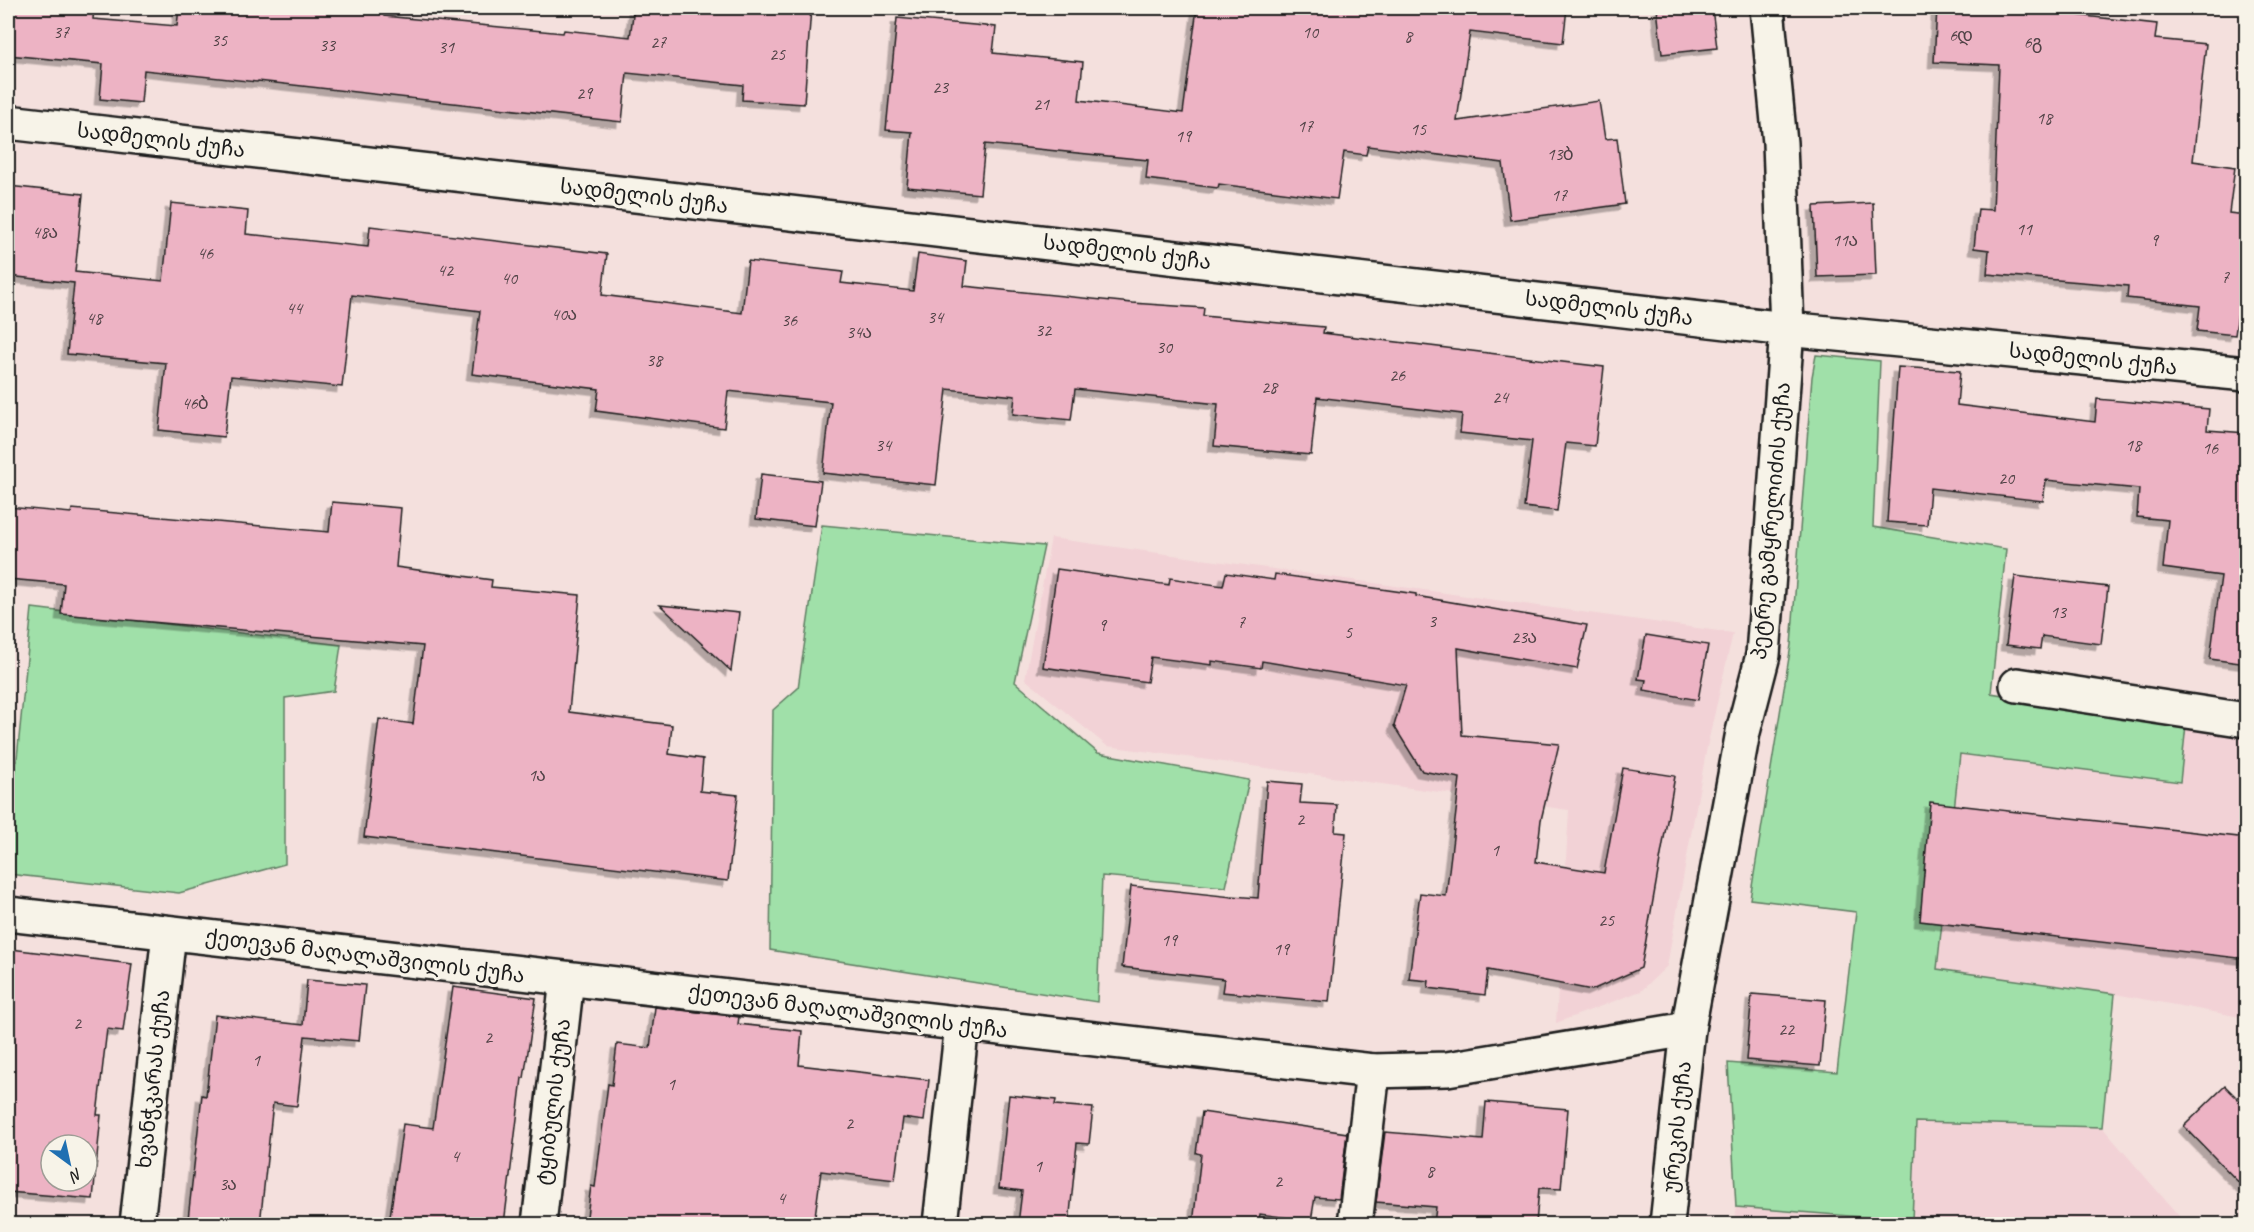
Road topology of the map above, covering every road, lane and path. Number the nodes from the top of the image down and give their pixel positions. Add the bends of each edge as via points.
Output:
1 (1767, 8) edge
2 (8, 122) edge
3 (1787, 329) junction
4 (2247, 374) edge
5 (2018, 685) dead end
6 (2247, 720) edge
7 (8, 914) edge
8 (169, 933) junction
9 (567, 979) junction
10 (962, 1024) junction
11 (1688, 1029) junction
12 (1373, 1071) junction
13 (137, 1224) edge
14 (539, 1224) edge
15 (940, 1224) edge
16 (1355, 1224) edge
17 (1667, 1224) edge

1 - 3 street, პეტრე გამყრელიძის ქუჩა via 1780,143
2 - 3 street, სადმელის ქუჩა
3 - 4 street, სადმელის ქუჩა
3 - 11 street, პეტრე გამყრელიძის ქუჩა via 1763,655 1743,732
5 - 6 street
7 - 8 street, ქეთევან მაღალაშვილის ქუჩა
8 - 9 street, ქეთევან მაღალაშვილის ქუჩა
8 - 13 street, ხვანჭკარას ქუჩა
9 - 10 street, ქეთევან მაღალაშვილის ქუჩა
9 - 14 street, ტყიბულის ქუჩა
10 - 12 street, ქეთევან მაღალაშვილის ქუჩა
10 - 15 street
11 - 12 street, ქეთევან მაღალაშვილის ქუჩა via 1448,1069
11 - 17 street, ურეკის ქუჩა
12 - 16 street

